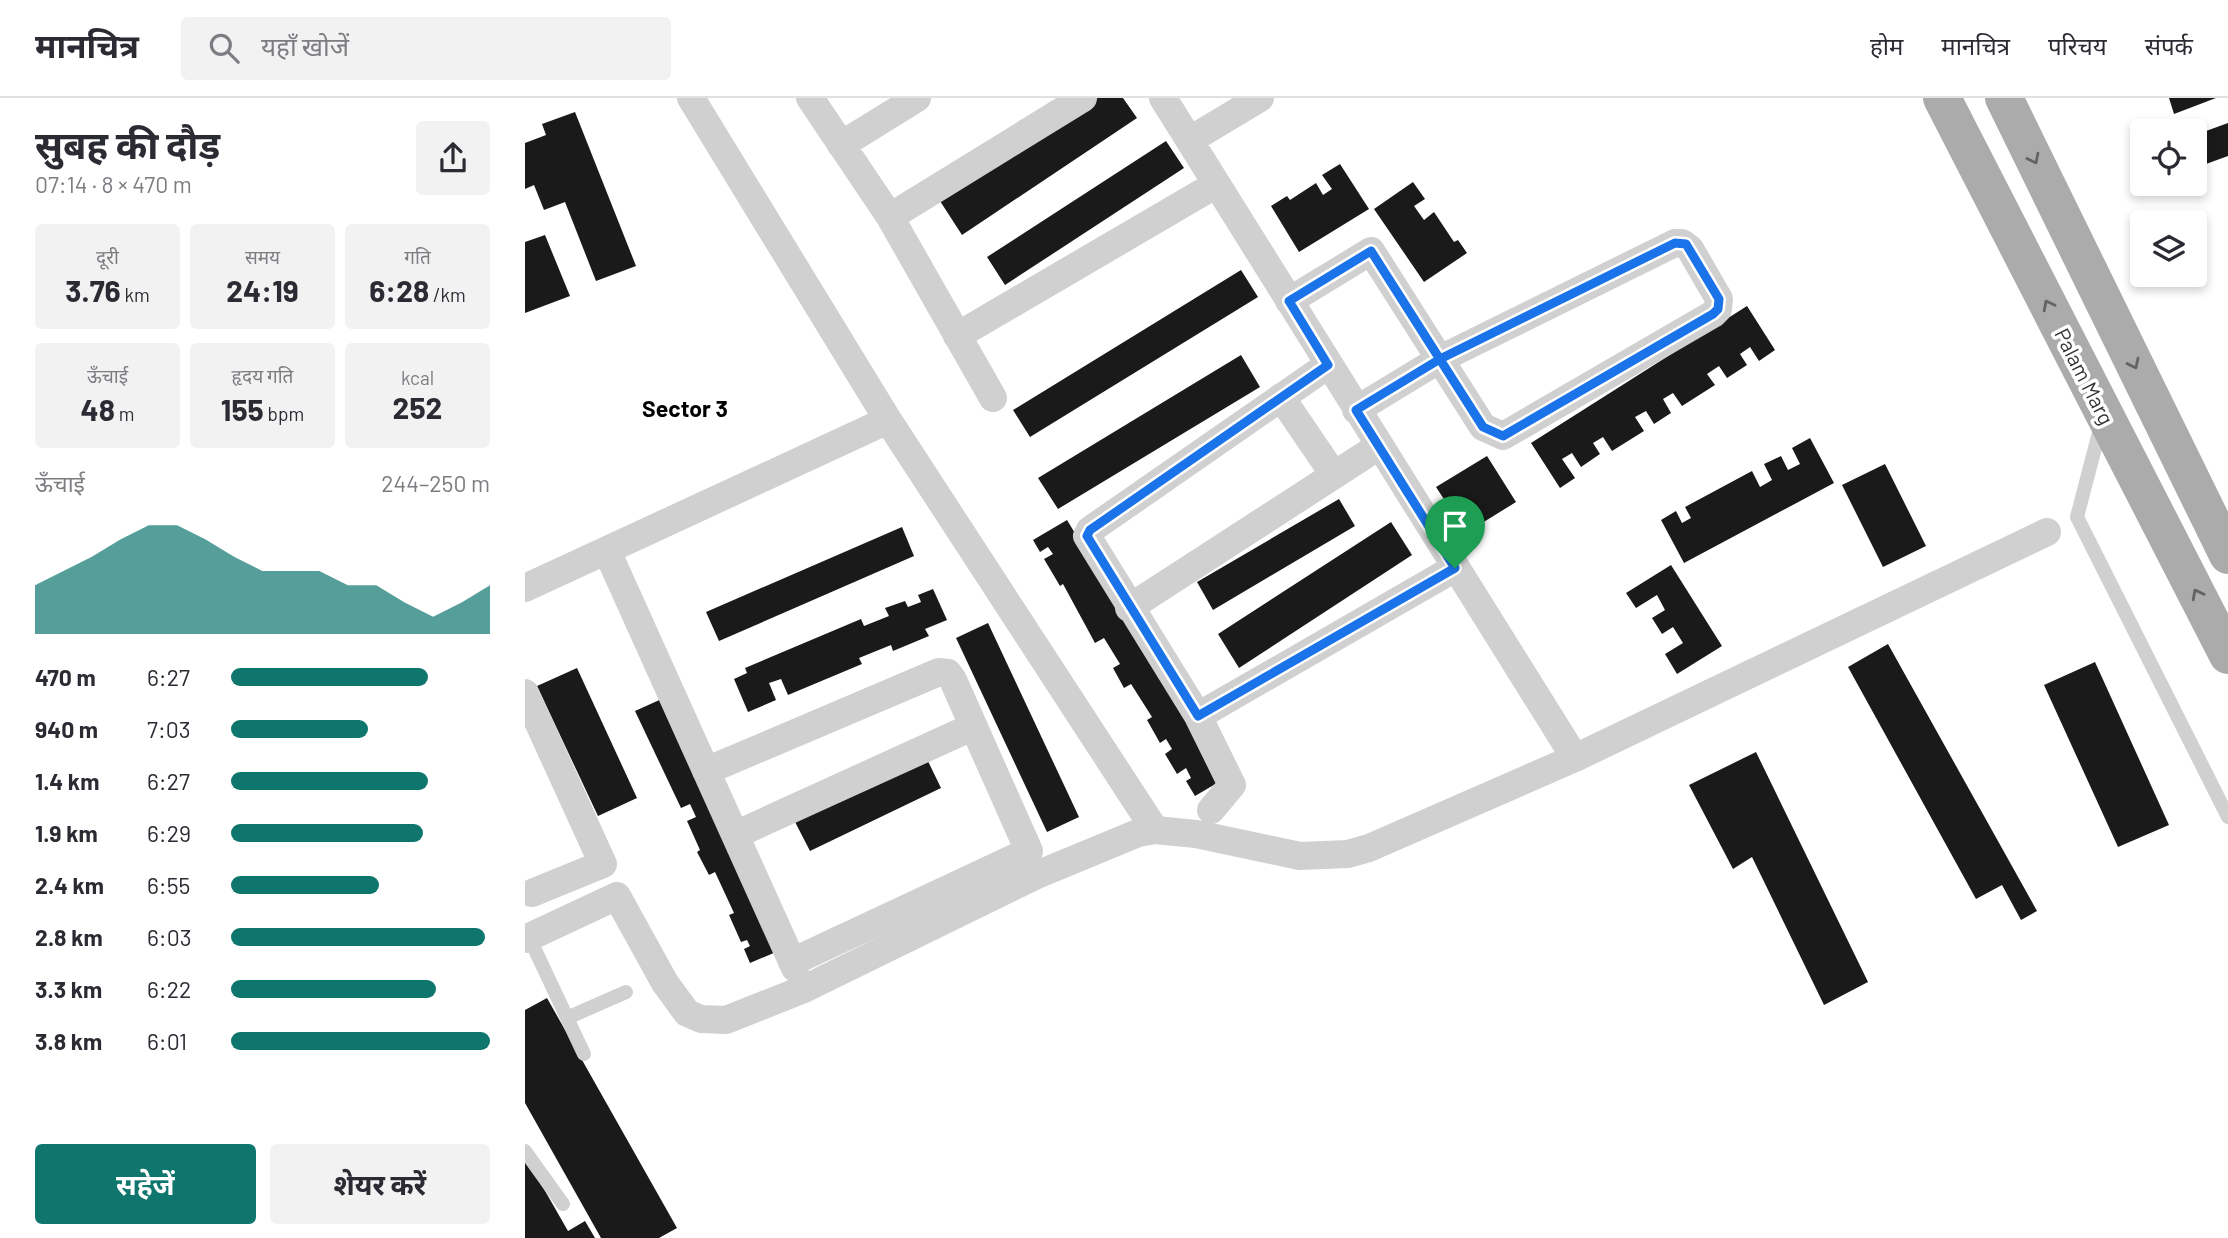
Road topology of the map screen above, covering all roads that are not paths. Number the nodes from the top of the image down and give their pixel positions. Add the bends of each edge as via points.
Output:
1 (691, 98) edge
2 (810, 98) edge
3 (917, 98) edge
4 (1083, 98) edge
5 (1163, 98) edge
6 (1260, 98) edge
7 (1942, 98) edge
8 (2015, 101) edge
9 (1190, 140) junction
10 (841, 145) junction
11 (1216, 185) junction
12 (890, 217) junction
13 (1289, 301) junction
14 (957, 336) junction
15 (1440, 359) junction
16 (1328, 365) junction
17 (1281, 397) junction
18 (993, 398) dead end
19 (1356, 410) junction
20 (2104, 414) junction
21 (888, 420) junction
22 (1379, 446) junction
23 (1334, 475) junction
24 (2047, 532) dead end
25 (607, 551) junction
26 (2228, 555) edge
27 (1455, 568) junction
28 (525, 588) edge
29 (1129, 608) junction
30 (2228, 655) edge
31 (525, 693) edge
32 (1198, 716) junction
33 (972, 727) junction
34 (1575, 758) junction
35 (706, 771) junction
36 (1211, 810) dead end
37 (2228, 817) edge
38 (1155, 830) junction
39 (735, 835) junction
40 (532, 891) edge
41 (527, 938) edge
42 (626, 992) dead end
43 (567, 1018) junction
44 (584, 1054) dead end
45 (525, 1151) edge
46 (563, 1205) dead end

1 - 21 street
2 - 10 street
3 - 10 street
4 - 12 street
5 - 9 street
6 - 9 street
20 -> 7 main road, Palam Marg
8 -> 26 main road
9 - 11 street
10 - 12 street
11 - 13 street
11 - 14 street
12 - 14 street
13 - 15 street via 1371,251
13 - 16 street
14 - 18 street
15 - 15 street via 1680,242 1719,299 1713,314 1503,436 1483,427
15 - 19 street
16 - 17 street
16 - 19 street
17 - 23 street
17 - 29 street via 1090,530 1089,544
19 - 22 street
30 -> 20 main road, Palam Marg
20 - 37 lane via 2077,517
21 - 25 street
21 - 38 street
22 - 23 street
22 - 27 street
23 - 29 street
24 - 34 street
25 - 28 street
25 - 35 street
27 - 32 street
27 - 34 street
29 - 32 street
31 - 40 street via 603,864
32 - 36 street via 1232,785
33 - 35 street via 950,675 939,671
33 - 39 street
33 - 39 street via 1029,851 794,965
34 - 38 street via 1349,855 1300,856
35 - 39 street
38 - 41 street via 1039,874 803,989 726,1020 687,1013 617,896
41 - 43 lane
42 - 43 lane
43 - 44 lane
45 - 46 lane

